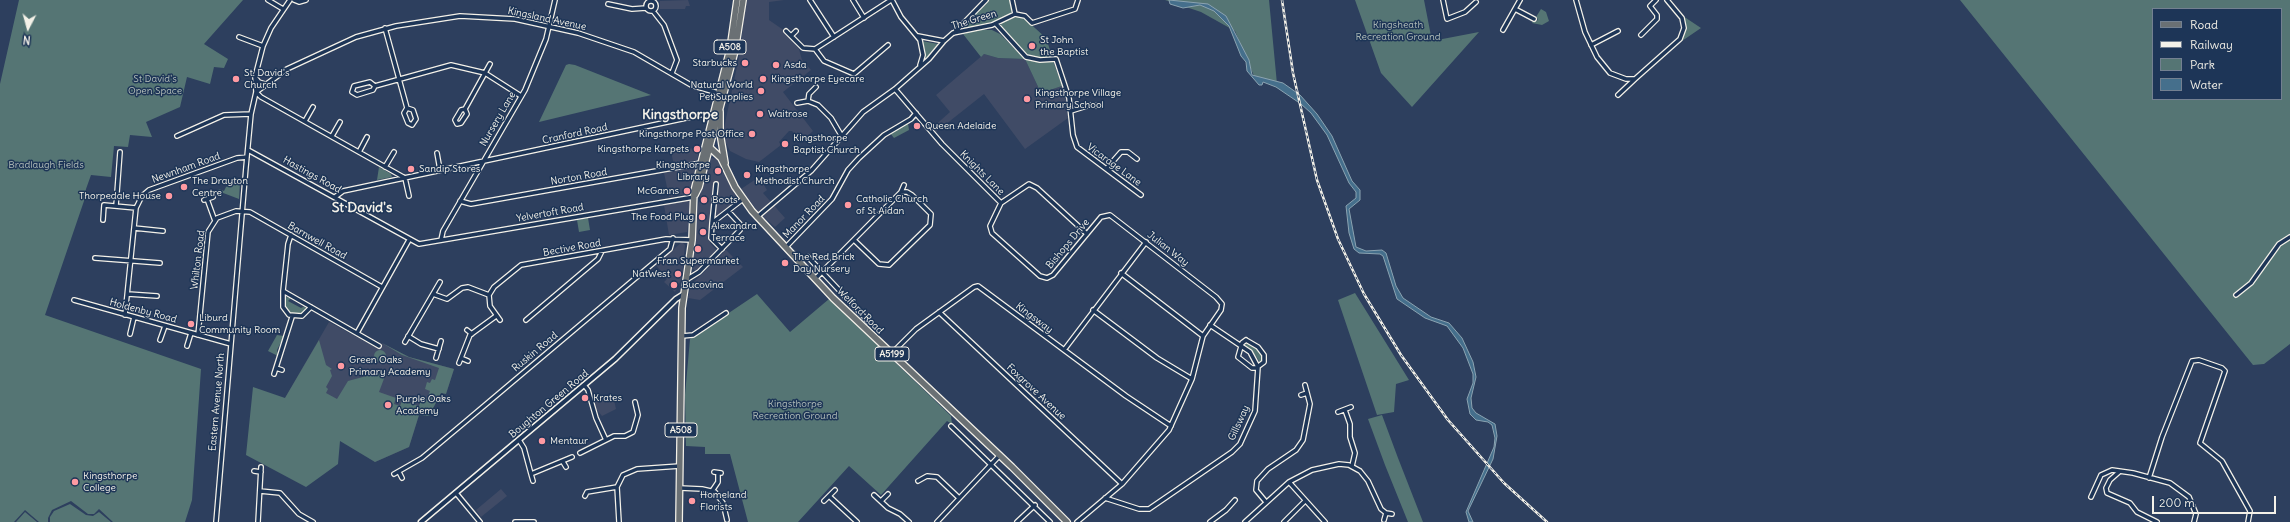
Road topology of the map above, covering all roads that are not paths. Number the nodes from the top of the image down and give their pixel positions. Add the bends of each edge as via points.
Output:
1 (268, 0) edge
2 (290, 0) edge
3 (294, 0) edge
4 (306, 0) edge
5 (555, 0) edge
6 (736, 0) edge
7 (742, 0) edge
8 (810, 0) edge
9 (852, 0) edge
10 (891, 0) edge
11 (986, 0) edge
12 (1012, 0) edge
13 (1078, 0) edge
14 (1443, 0) edge
15 (1520, 0) edge
16 (1576, 0) edge
17 (1656, 0) edge
18 (1667, 0) edge
19 (1476, 2) dead end
20 (608, 4) dead end
21 (646, 8) junction
22 (283, 9) junction
23 (1515, 9) junction
24 (653, 11) junction
25 (1015, 14) junction
26 (864, 18) junction
27 (1534, 19) dead end
28 (996, 24) junction
29 (550, 26) junction
30 (385, 28) junction
31 (1503, 30) dead end
32 (786, 31) dead end
33 (796, 31) dead end
34 (1618, 31) dead end
35 (953, 33) junction
36 (1641, 35) dead end
37 (791, 36) junction
38 (917, 36) junction
39 (239, 37) dead end
40 (834, 37) junction
41 (944, 41) junction
42 (888, 45) dead end
43 (1591, 45) junction
44 (263, 46) junction
45 (815, 49) junction
46 (490, 64) dead end
47 (920, 66) junction
48 (672, 73) junction
49 (485, 74) junction
50 (255, 77) junction
51 (400, 79) junction
52 (1635, 79) junction
53 (265, 84) junction
54 (375, 86) junction
55 (816, 87) dead end
56 (895, 89) junction
57 (256, 92) junction
58 (721, 94) junction
59 (1618, 95) dead end
60 (521, 96) junction
61 (808, 101) junction
62 (797, 103) dead end
63 (1093, 105) junction
64 (1101, 106) dead end
65 (313, 107) dead end
66 (720, 107) junction
67 (407, 108) junction
68 (465, 109) dead end
69 (1093, 110) dead end
70 (1071, 111) junction
71 (916, 113) junction
72 (251, 114) junction
73 (712, 115) junction
74 (305, 121) junction
75 (340, 122) dead end
76 (841, 135) junction
77 (177, 136) dead end
78 (332, 136) junction
79 (367, 137) dead end
80 (708, 145) junction
81 (248, 150) junction
82 (120, 152) dead end
83 (359, 152) junction
84 (394, 152) dead end
85 (437, 153) dead end
86 (247, 157) junction
87 (1137, 159) dead end
88 (483, 161) junction
89 (701, 163) junction
90 (725, 166) junction
91 (385, 167) junction
92 (1107, 168) junction
93 (440, 170) junction
94 (405, 178) junction
95 (716, 184) dead end
96 (904, 185) dead end
97 (902, 192) junction
98 (1141, 195) dead end
99 (409, 196) dead end
100 (695, 196) junction
101 (213, 197) dead end
102 (335, 197) junction
103 (743, 199) junction
104 (460, 201) junction
105 (1001, 204) junction
106 (116, 206) junction
107 (136, 208) junction
108 (728, 210) junction
109 (243, 211) junction
110 (1106, 214) joint
111 (757, 217) junction
112 (103, 220) dead end
113 (215, 220) junction
114 (712, 223) junction
115 (158, 225) dead end
116 (134, 228) junction
117 (158, 230) junction
118 (163, 231) dead end
119 (1086, 234) junction
120 (291, 235) junction
121 (2290, 237) edge
122 (673, 238) junction
123 (409, 240) junction
124 (441, 240) junction
125 (692, 240) junction
126 (854, 240) junction
127 (1146, 242) junction
128 (786, 247) junction
129 (722, 250) junction
130 (602, 251) junction
131 (808, 257) dead end
132 (95, 258) dead end
133 (155, 258) dead end
134 (131, 261) junction
135 (155, 263) junction
136 (160, 263) dead end
137 (821, 273) junction
138 (1122, 273) junction
139 (815, 279) junction
140 (686, 280) junction
141 (440, 282) dead end
142 (382, 287) junction
143 (152, 290) dead end
144 (283, 291) junction
145 (128, 294) junction
146 (432, 294) junction
147 (684, 294) junction
148 (489, 295) junction
149 (152, 296) junction
150 (157, 296) dead end
151 (2236, 296) dead end
152 (74, 300) dead end
153 (311, 307) junction
154 (1093, 310) junction
155 (726, 312) dead end
156 (938, 312) junction
157 (125, 314) junction
158 (496, 316) junction
159 (134, 317) junction
160 (292, 317) junction
161 (500, 320) dead end
162 (526, 320) dead end
163 (869, 322) dead end
164 (1210, 325) junction
165 (165, 326) junction
166 (467, 330) dead end
167 (191, 333) junction
168 (357, 333) junction
169 (130, 334) dead end
170 (198, 335) junction
171 (471, 335) junction
172 (408, 336) junction
173 (682, 336) junction
174 (1203, 336) junction
175 (160, 340) dead end
176 (440, 341) dead end
177 (405, 342) dead end
178 (231, 344) junction
179 (186, 346) dead end
180 (379, 346) dead end
181 (1240, 346) junction
182 (439, 349) junction
183 (1064, 350) junction
184 (891, 354) junction
185 (436, 358) dead end
186 (461, 358) junction
187 (468, 361) dead end
188 (459, 363) dead end
189 (1258, 367) junction
190 (276, 368) junction
191 (282, 370) dead end
192 (274, 374) dead end
193 (1192, 379) junction
194 (584, 385) junction
195 (1305, 385) dead end
196 (1307, 393) junction
197 (1301, 395) dead end
198 (634, 405) dead end
199 (1351, 407) dead end
200 (1345, 410) junction
201 (1338, 412) dead end
202 (951, 426) dead end
203 (1171, 426) junction
204 (519, 440) junction
205 (606, 440) junction
206 (580, 453) dead end
207 (1000, 456) junction
208 (572, 457) dead end
209 (563, 462) junction
210 (992, 464) junction
211 (680, 466) junction
212 (1352, 466) junction
213 (566, 467) dead end
214 (254, 471) dead end
215 (935, 471) dead end
216 (398, 472) junction
217 (2120, 472) junction
218 (717, 473) dead end
219 (394, 474) dead end
220 (531, 474) junction
221 (934, 476) junction
222 (402, 478) dead end
223 (2149, 478) junction
224 (533, 481) dead end
225 (918, 481) dead end
226 (1288, 482) junction
227 (1122, 484) junction
228 (617, 487) junction
229 (680, 488) junction
230 (260, 490) junction
231 (835, 490) dead end
232 (712, 491) junction
233 (456, 493) junction
234 (888, 494) dead end
235 (874, 495) dead end
236 (585, 496) dead end
237 (829, 496) junction
238 (2092, 497) dead end
239 (959, 498) junction
240 (1105, 498) junction
241 (1235, 500) dead end
242 (824, 501) dead end
243 (881, 501) junction
244 (1305, 501) junction
245 (1266, 502) junction
246 (1035, 504) junction
247 (724, 506) junction
248 (718, 508) dead end
249 (1386, 513) junction
250 (1392, 514) dead end
251 (727, 520) dead end
252 (1384, 520) dead end
253 (216, 522) edge
254 (258, 522) edge
255 (313, 522) edge
256 (421, 522) edge
257 (480, 522) edge
258 (516, 522) edge
259 (534, 522) edge
260 (619, 522) edge
261 (679, 522) edge
262 (855, 522) edge
263 (909, 522) edge
264 (938, 522) edge
265 (1017, 522) edge
266 (1050, 522) edge
267 (1067, 522) edge
268 (1077, 522) edge
269 (1210, 522) edge
270 (1245, 522) edge
271 (1284, 522) edge
272 (1325, 522) edge
273 (2157, 522) edge
274 (2194, 522) edge
275 (2248, 522) edge

1 - 22 street
2 - 22 street, Eastern Avenue North
3 - 4 street
5 - 29 street, Nursery Lane
6 - 58 main road, A508
7 - 58 main road, A508 via 735,51
8 - 40 street
9 - 26 street
10 - 26 street
10 - 38 street
11 - 35 street
12 - 25 street
13 - 25 street via 1075,9 1032,23 1025,16
14 - 19 street via 1447,19 1465,12
15 - 23 street
16 - 43 street via 1578,13
17 - 36 street via 1650,6 1657,19
18 - 52 street via 1682,18 1684,28 1680,39
20 - 21 street via 632,9
21 - 24 street
21 - 24 street via 647,3 652,2 655,7
22 - 44 street, Eastern Avenue North
23 - 27 street
23 - 31 street
24 - 48 street via 664,25 677,60
25 - 28 street, The Green
26 - 40 street
28 - 35 street, The Green
28 - 70 street, Vicarage Lane via 1026,57 1040,60 1056,59
29 - 30 street, Kingsland Avenue via 499,17 460,16
29 - 48 street, Kingsland Avenue via 616,45
29 - 60 street, Nursery Lane via 533,73
30 - 51 street
30 - 53 street, Kingsland Avenue via 317,54
32 - 37 street
33 - 37 street
34 - 43 street
35 - 41 street, The Green
37 - 45 street via 802,48
38 - 41 street
38 - 47 street via 922,50
39 - 44 street
40 - 45 street
41 - 47 street, The Green
42 - 45 street via 854,74 824,61
43 - 52 street via 1610,73 1620,78
44 - 50 street, Eastern Avenue North
46 - 49 street
47 - 56 street, The Green
48 - 58 street, Kingsland Avenue via 691,85
49 - 51 street via 451,65
49 - 60 street
49 - 68 street
50 - 53 street
50 - 57 street, Eastern Avenue North
51 - 54 street
51 - 67 street
52 - 59 street
53 - 57 street, Kingsland Avenue
54 - 54 street via 372,91 357,95 352,92 354,86 370,82
55 - 61 street via 809,94
56 - 71 street, Knights Lane
56 - 76 street, The Green via 863,112
57 - 72 street, Eastern Avenue North
57 - 74 street
58 - 66 main road, A508
58 - 73 main road, A508
60 - 88 street, Nursery Lane
61 - 62 street
61 - 76 street via 818,105 831,118
63 - 64 street
63 - 69 street
63 - 70 street
65 - 74 street
66 - 80 main road, A508
66 - 90 main road, Welford Road / A5199
67 - 67 street via 413,110 416,119 412,125 407,122 404,112
70 - 92 street, Vicarage Lane via 1072,135 1077,147
71 - 105 street, Knights Lane via 942,144
71 - 128 street, Manor Road via 911,119 884,135 859,158 848,170 832,199
72 - 77 street via 224,115
72 - 81 street, Eastern Avenue North
73 - 80 main road, A508
73 - 88 street, Cranford Road via 705,114
74 - 78 street
75 - 78 street
76 - 111 street, The Green via 811,171
78 - 83 street
79 - 83 street
80 - 89 main road, A508
80 - 90 main road, Welford Road / A5199 via 720,155
80 - 100 main road, A508
81 - 86 street, Eastern Avenue North
81 - 102 street, Hastings Road
82 - 106 street
83 - 91 street
84 - 91 street
85 - 93 street
86 - 107 street, Newnham Road via 237,158 151,189 142,196
86 - 109 street, Eastern Avenue North
87 - 92 street via 1128,152 1121,152
88 - 93 street, Cranford Road
88 - 104 street, Nursery Lane
89 - 100 main road, A508
89 - 104 street, Norton Road via 471,204
90 - 103 main road, Welford Road / A5199
91 - 94 street
92 - 98 street, Vicarage Lane
93 - 94 street, Cranford Road
94 - 99 street
94 - 102 street, Cranford Road via 344,191
95 - 114 street
96 - 97 street
97 - 126 street
97 - 126 street via 912,194 930,212 932,219 928,227 894,262 887,266 880,265
100 - 124 street, Yelvertoft Road
100 - 125 main road, A508
101 - 113 street via 206,200
102 - 123 street, Hastings Road
103 - 108 street
103 - 111 main road, Welford Road / A5199
104 - 124 street, Nursery Lane via 441,235
105 - 119 street, Knights Lane via 1027,185 1032,185
105 - 119 street, Bishops Drive via 991,224 991,231 1045,278 1053,274
106 - 107 street
106 - 112 street via 104,205
107 - 116 street
108 - 114 street
108 - 129 street via 741,228
109 - 113 street, Whilton Road via 230,213
109 - 120 street, Barnwell Road via 250,212
109 - 178 street, Eastern Avenue North
110 - 119 street, Bishops Drive
110 - 127 street, Julian Way via 1113,216
111 - 128 main road, Welford Road / A5199
113 - 170 street, Whilton Road via 206,237
114 - 129 street via 711,238
115 - 117 street
116 - 117 street
116 - 134 street
117 - 118 street
120 - 142 street, Barnwell Road
120 - 144 street
121 - 151 street via 2279,244 2251,283
122 - 125 street, Bective Road
122 - 130 street, Bective Road
122 - 216 street, Ruskin Road via 670,249 426,455
123 - 124 street, Yelvertoft Road via 419,244
123 - 142 street
125 - 140 main road, A508
126 - 137 street
127 - 138 street
127 - 164 street, Julian Way via 1222,303
128 - 139 main road, Welford Road / A5199
129 - 140 street via 699,272
130 - 148 street, Bective Road via 521,265 493,288
130 - 162 street via 598,259
131 - 137 street, Welford Road
132 - 134 street
133 - 135 street
134 - 135 street
134 - 145 street
135 - 136 street
137 - 139 street
137 - 163 street, Welford Road
138 - 154 street
138 - 174 street
139 - 184 main road, Welford Road / A5199
140 - 147 main road, A508
141 - 146 street
142 - 168 street
143 - 149 street
144 - 153 street
144 - 160 street via 283,307
145 - 149 street
145 - 157 street
146 - 148 street via 447,299 462,288 468,287
146 - 172 street
147 - 173 main road, A508
147 - 194 street, Boughton Green Road via 676,298 637,339
148 - 158 street via 490,306
149 - 150 street
152 - 157 street, Holdenby Road
153 - 160 street via 302,316
153 - 168 street
154 - 183 street
154 - 193 street via 1157,358
155 - 173 street via 693,335
156 - 183 street, Kingsway via 978,286
156 - 184 street, Kingsway
156 - 227 street, Foxgrove Avenue
157 - 159 street, Holdenby Road
158 - 161 street
158 - 171 street
159 - 165 street, Holdenby Road
159 - 169 street
160 - 190 street
164 - 174 street
164 - 181 street
165 - 167 street, Holdenby Road
165 - 175 street
166 - 171 street
167 - 170 street, Holdenby Road
167 - 179 street
168 - 180 street
170 - 178 street, Holdenby Road
171 - 186 street
172 - 177 street
172 - 182 street via 421,344
173 - 211 main road, A508
174 - 193 street
176 - 182 street
178 - 253 street, Eastern Avenue North
181 - 189 street via 1253,356
181 - 189 street via 1239,359 1253,369
181 - 189 street, Gillsway via 1247,340 1261,350 1264,359
182 - 185 street
183 - 203 street, Kingsway
184 - 207 main road, Welford Road / A5199
186 - 187 street
186 - 188 street
189 - 240 street, Gillsway via 1255,411 1237,448 1149,509 1139,509
190 - 191 street
190 - 192 street
193 - 203 street
194 - 204 street, Boughton Green Road
194 - 205 street
195 - 196 street
196 - 197 street
196 - 245 street via 1310,407 1301,444 1257,481 1256,490
198 - 205 street via 638,415 633,432
199 - 200 street
200 - 201 street
200 - 212 street via 1355,453
202 - 210 street
203 - 227 street
204 - 220 street via 524,448
204 - 233 street, Boughton Green Road
205 - 206 street
207 - 210 street
207 - 267 main road, Welford Road / A5199
208 - 209 street
209 - 213 street
209 - 220 street
210 - 239 street
210 - 246 street
211 - 228 street via 632,470 622,475
211 - 229 main road, A508
212 - 226 street via 1327,466
212 - 249 street via 1364,475 1381,509
214 - 230 street via 261,470
215 - 221 street
216 - 219 street, Ruskin Road
216 - 222 street
217 - 223 street
217 - 238 street via 2112,470 2102,475
217 - 273 street via 2110,480 2106,488 2107,493 2130,503 2137,512
218 - 232 street via 718,482
220 - 224 street
221 - 225 street via 927,476
221 - 239 street
223 - 274 street via 2170,483 2189,497 2196,514
223 - 275 street via 2192,361 2199,360 2222,368 2225,371 2200,443 2222,461 2250,511
226 - 244 street
226 - 245 street
227 - 240 street
228 - 236 street via 586,490
228 - 260 street
229 - 232 street
229 - 261 main road, A508
230 - 254 street
230 - 255 street via 280,493 299,514
231 - 237 street
232 - 247 street via 720,497
233 - 256 street, Boughton Green Road
233 - 257 street
234 - 243 street
235 - 243 street
237 - 242 street
237 - 262 street
239 - 264 street
240 - 268 street
241 - 269 street
243 - 263 street
244 - 271 street
244 - 272 street
245 - 270 street
246 - 265 street
246 - 266 street
247 - 248 street
247 - 251 street
249 - 250 street
249 - 252 street
258 - 259 street

